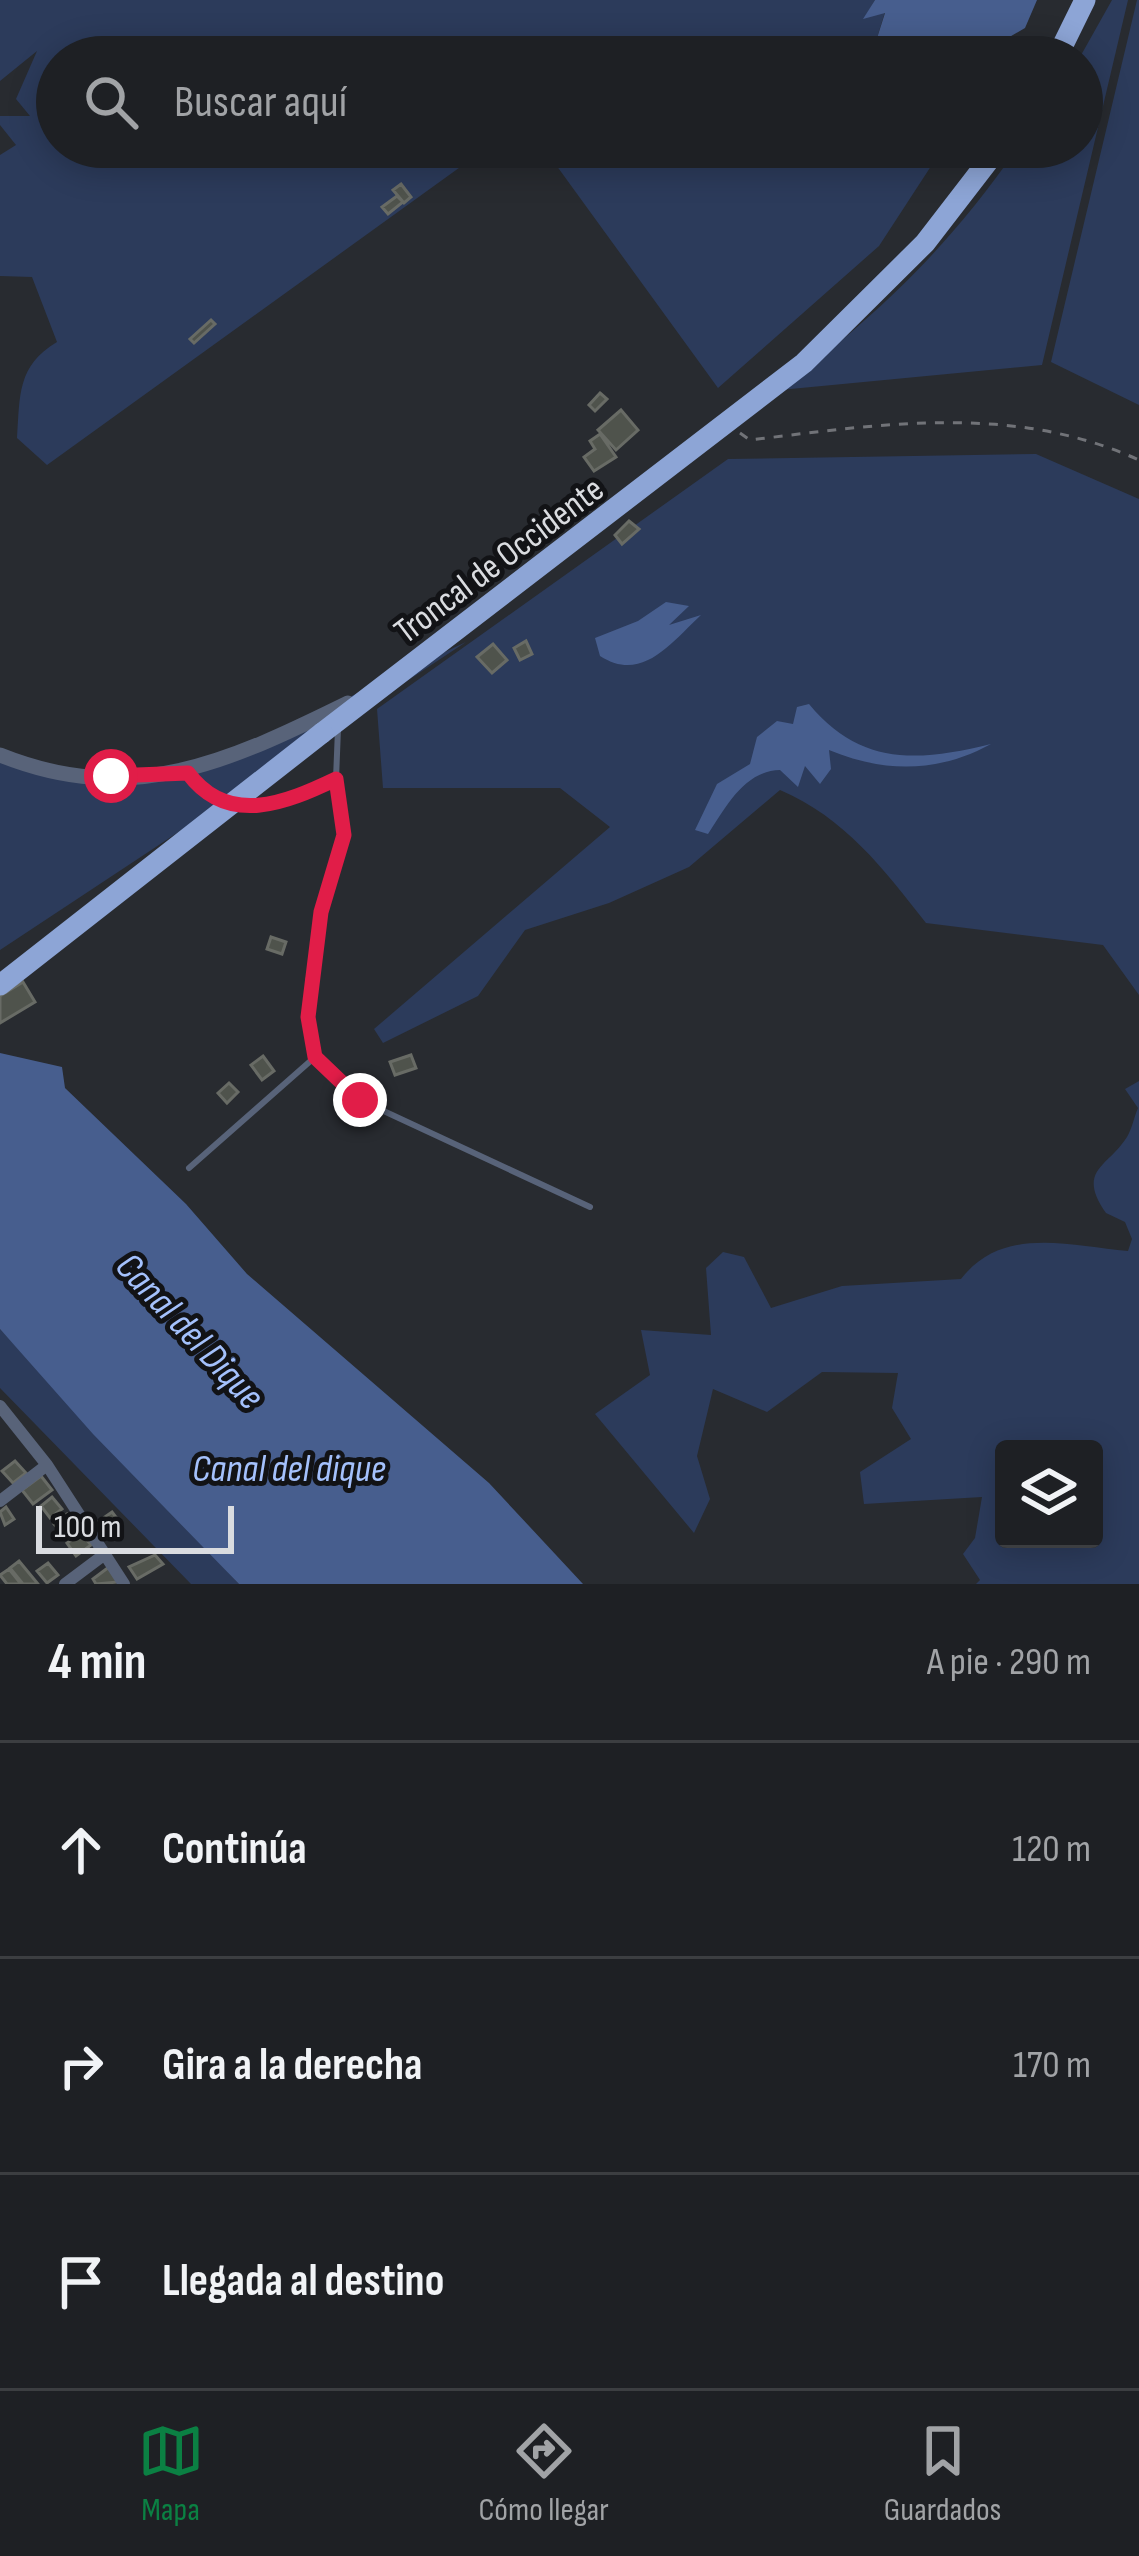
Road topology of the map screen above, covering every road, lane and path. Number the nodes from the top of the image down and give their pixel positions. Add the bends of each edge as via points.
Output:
1 (1085, 0) edge
2 (1067, 36) edge
3 (982, 168) edge
4 (732, 422) junction
5 (1139, 460) edge
6 (363, 704) junction
7 (330, 727) junction
8 (0, 755) edge
9 (188, 773) junction
10 (336, 779) junction
11 (0, 985) edge
12 (315, 1057) junction
13 (189, 1168) dead end
14 (590, 1207) dead end
15 (0, 1406) edge
16 (47, 1465) junction
17 (0, 1501) edge
18 (105, 1554) junction
19 (65, 1584) edge
20 (124, 1584) edge

1 - 2 highway
3 - 4 highway, Troncal de Occidente via 886,285
4 - 5 path via 750,440 901,422 996,422 1050,429
4 - 6 highway, Troncal de Occidente
6 - 7 highway, Troncal de Occidente
6 - 9 street via 351,702
7 - 10 lane
7 - 11 highway, Troncal de Occidente, bridge
8 - 9 street via 77,775
9 - 10 lane via 208,795 244,807 279,804
10 - 12 lane via 344,835 308,982
12 - 13 lane
12 - 14 lane via 360,1100
15 - 16 street
16 - 17 street
16 - 18 street
18 - 19 street
18 - 20 street

